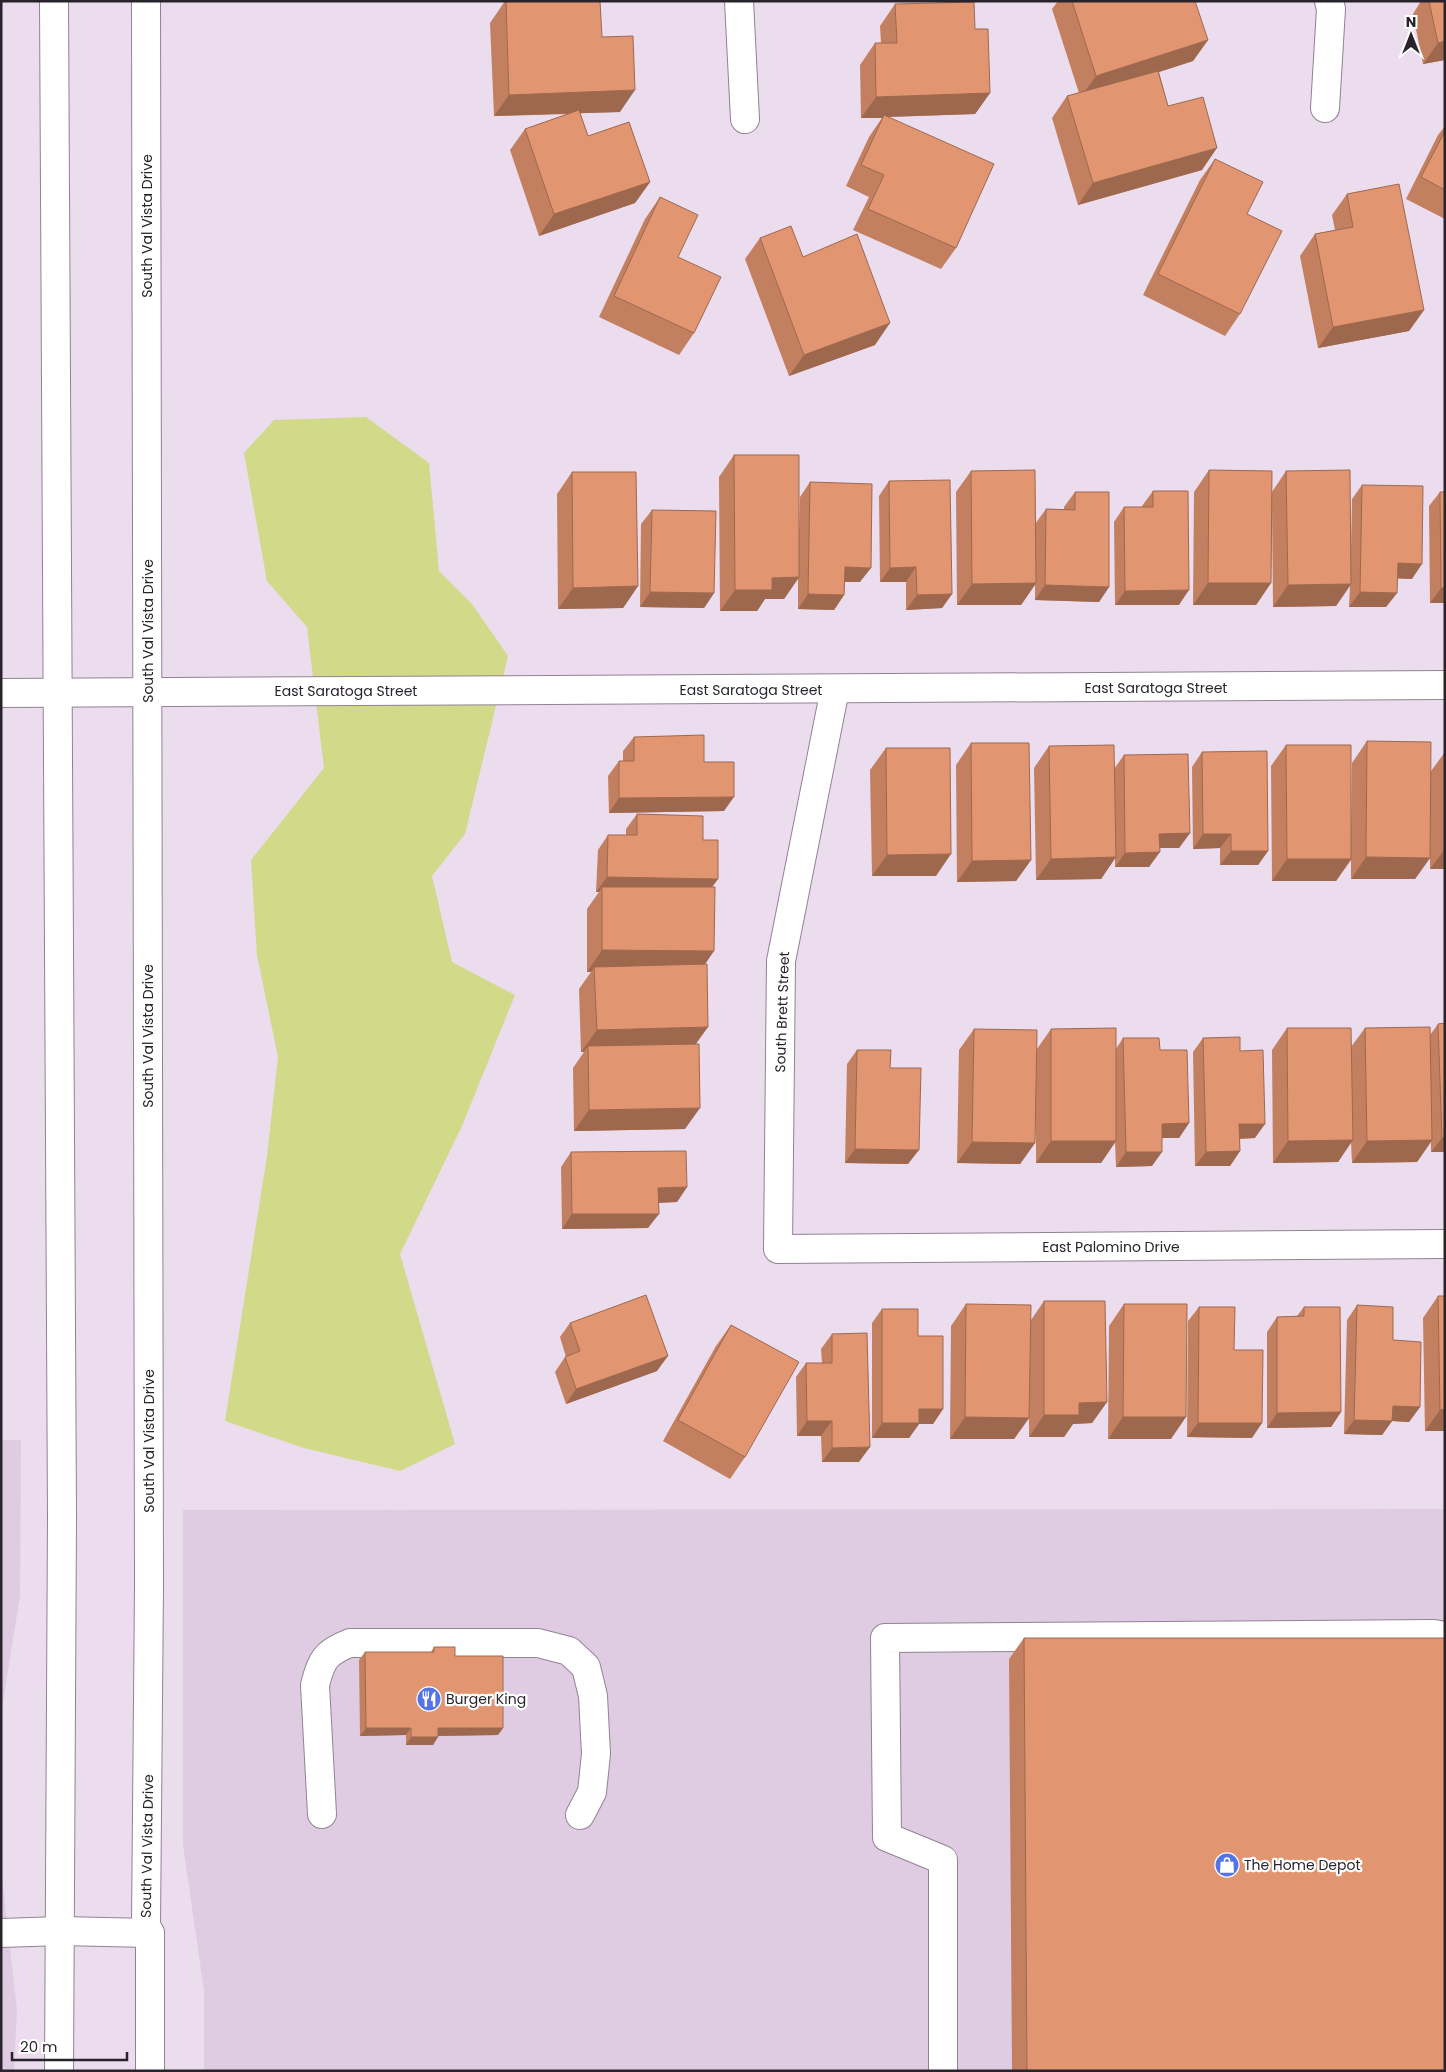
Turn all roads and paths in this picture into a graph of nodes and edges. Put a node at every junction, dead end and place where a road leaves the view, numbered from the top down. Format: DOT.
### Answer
graph roads {
  1 [pos="54,1"];
  2 [pos="146,1"];
  3 [pos="739,1"];
  4 [pos="1329,1"];
  5 [pos="1325,108"];
  6 [pos="745,119"];
  7 [pos="1445,686"];
  8 [pos="835,690"];
  9 [pos="148,691"];
  10 [pos="58,692"];
  11 [pos="1,693"];
  12 [pos="1445,1244"];
  13 [pos="778,1249"];
  14 [pos="1445,1636"];
  15 [pos="322,1814"];
  16 [pos="580,1815"];
  17 [pos="60,1931"];
  18 [pos="1,1933"];
  19 [pos="150,1934"];
  20 [pos="59,2071"];
  21 [pos="150,2071"];
  22 [pos="943,2071"];
  1 -- 10 [label="main road"];
  2 -- 9 [label="main road, South Val Vista Drive"];
  3 -- 6 [label="main road"];
  4 -- 5 [label="main road"];
  7 -- 8 [label="main road, East Saratoga Street"];
  8 -- 9 [label="main road, East Saratoga Street"];
  8 -- 13 [label="main road, South Brett Street"];
  9 -- 10 [label="main road, East Saratoga Street"];
  9 -- 19 [label="main road, South Val Vista Drive"];
  10 -- 11 [label="main road"];
  10 -- 17 [label="main road"];
  12 -- 13 [label="main road, East Palomino Drive"];
  14 -- 22 [label="main road"];
  15 -- 16 [label="main road"];
  17 -- 18 [label="main road"];
  17 -- 19 [label="main road"];
  17 -- 20 [label="main road"];
  19 -- 21 [label="main road, South Val Vista Drive"];
}
